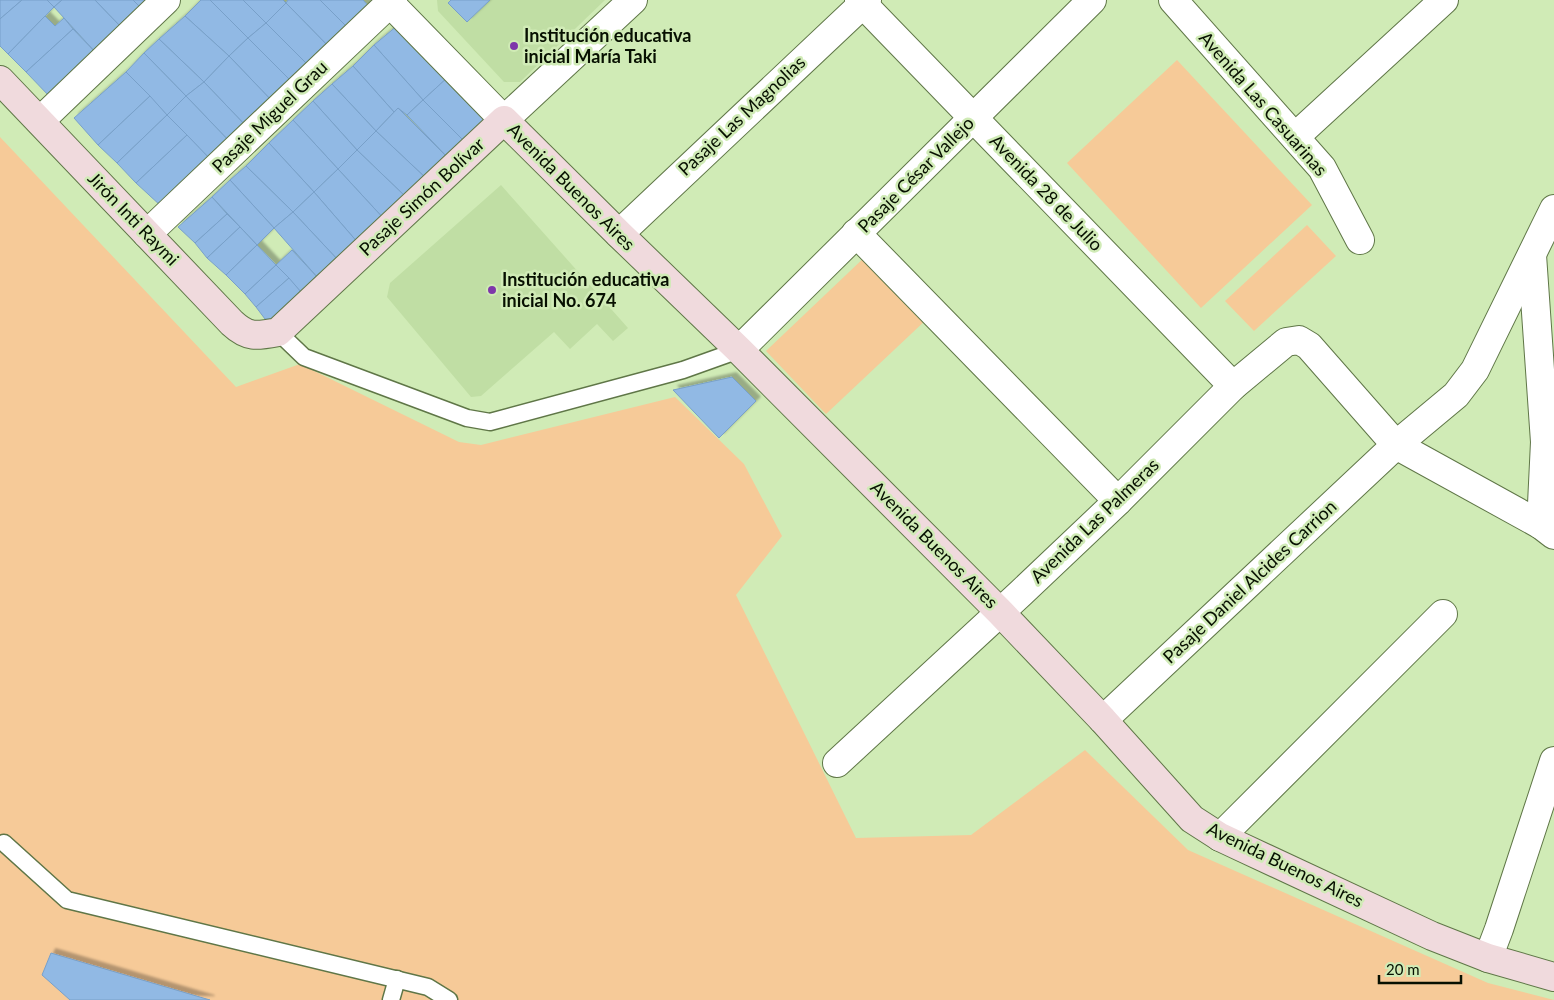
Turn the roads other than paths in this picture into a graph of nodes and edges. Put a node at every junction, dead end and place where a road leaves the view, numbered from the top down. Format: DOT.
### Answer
graph roads {
  1 [pos="166,0"];
  2 [pos="632,0"];
  3 [pos="1092,0"];
  4 [pos="1173,0"];
  5 [pos="1444,0"];
  6 [pos="390,1"];
  7 [pos="863,1"];
  8 [pos="0,80"];
  9 [pos="974,118"];
  10 [pos="504,120"];
  11 [pos="40,121"];
  12 [pos="1295,137"];
  13 [pos="1554,209"];
  14 [pos="148,234"];
  15 [pos="619,234"];
  16 [pos="856,234"];
  17 [pos="1360,240"];
  18 [pos="1532,254"];
  19 [pos="278,332"];
  20 [pos="739,350"];
  21 [pos="1234,386"];
  22 [pos="1396,445"];
  23 [pos="1118,501"];
  24 [pos="1547,530"];
  25 [pos="1000,612"];
  26 [pos="1443,614"];
  27 [pos="1103,720"];
  28 [pos="1554,761"];
  29 [pos="837,763"];
  30 [pos="1220,837"];
  31 [pos="4,843"];
  32 [pos="1488,958"];
  33 [pos="1554,977"];
  34 [pos="397,979"];
  35 [pos="391,1000"];
  36 [pos="449,1000"];
  1 -- 11 [label="street"];
  2 -- 10 [label="street, Pasaje Simón Bolívar"];
  3 -- 9 [label="street, Pasaje César Vallejo"];
  4 -- 12 [label="street, Avenida Las Casuarinas"];
  5 -- 12 [label="street"];
  6 -- 10 [label="street, Avenida Buenos Aires"];
  6 -- 14 [label="street, Pasaje Miguel Grau"];
  7 -- 9 [label="street, Avenida 28 de Julio"];
  7 -- 15 [label="street, Pasaje Las Magnolias"];
  8 -- 11 [label="street, Jirón Inti Raymi"];
  9 -- 16 [label="street, Pasaje César Vallejo"];
  9 -- 21 [label="street, Avenida 28 de Julio"];
  10 -- 15 [label="street, Avenida Buenos Aires"];
  10 -- 19 [label="street, Pasaje Simón Bolívar"];
  11 -- 14 [label="street, Jirón Inti Raymi"];
  12 -- 17 [label="street, Avenida Las Casuarinas"];
  13 -- 18 [label="street, Pasaje Daniel Alcides Carrion"];
  14 -- 19 [label="street, Jirón Inti Raymi"];
  15 -- 20 [label="street, Avenida Buenos Aires"];
  16 -- 20 [label="street, Pasaje César Vallejo"];
  16 -- 23 [label="street"];
  18 -- 22 [label="street, Pasaje Daniel Alcides Carrion"];
  18 -- 24 [label="street"];
  19 -- 20 [label="lane"];
  20 -- 25 [label="street, Avenida Buenos Aires"];
  21 -- 22 [label="street, Avenida Las Palmeras"];
  21 -- 23 [label="street, Avenida Las Palmeras"];
  22 -- 24 [label="street"];
  22 -- 27 [label="street, Pasaje Daniel Alcides Carrion"];
  23 -- 25 [label="street, Avenida Las Palmeras"];
  25 -- 27 [label="street, Avenida Buenos Aires"];
  25 -- 29 [label="street, Avenida Las Palmeras"];
  26 -- 30 [label="street"];
  27 -- 30 [label="street, Avenida Buenos Aires"];
  28 -- 32 [label="street"];
  30 -- 32 [label="street, Avenida Buenos Aires"];
  31 -- 34 [label="lane"];
  32 -- 33 [label="street, Avenida Buenos Aires"];
  34 -- 35 [label="lane"];
  34 -- 36 [label="lane"];
}
